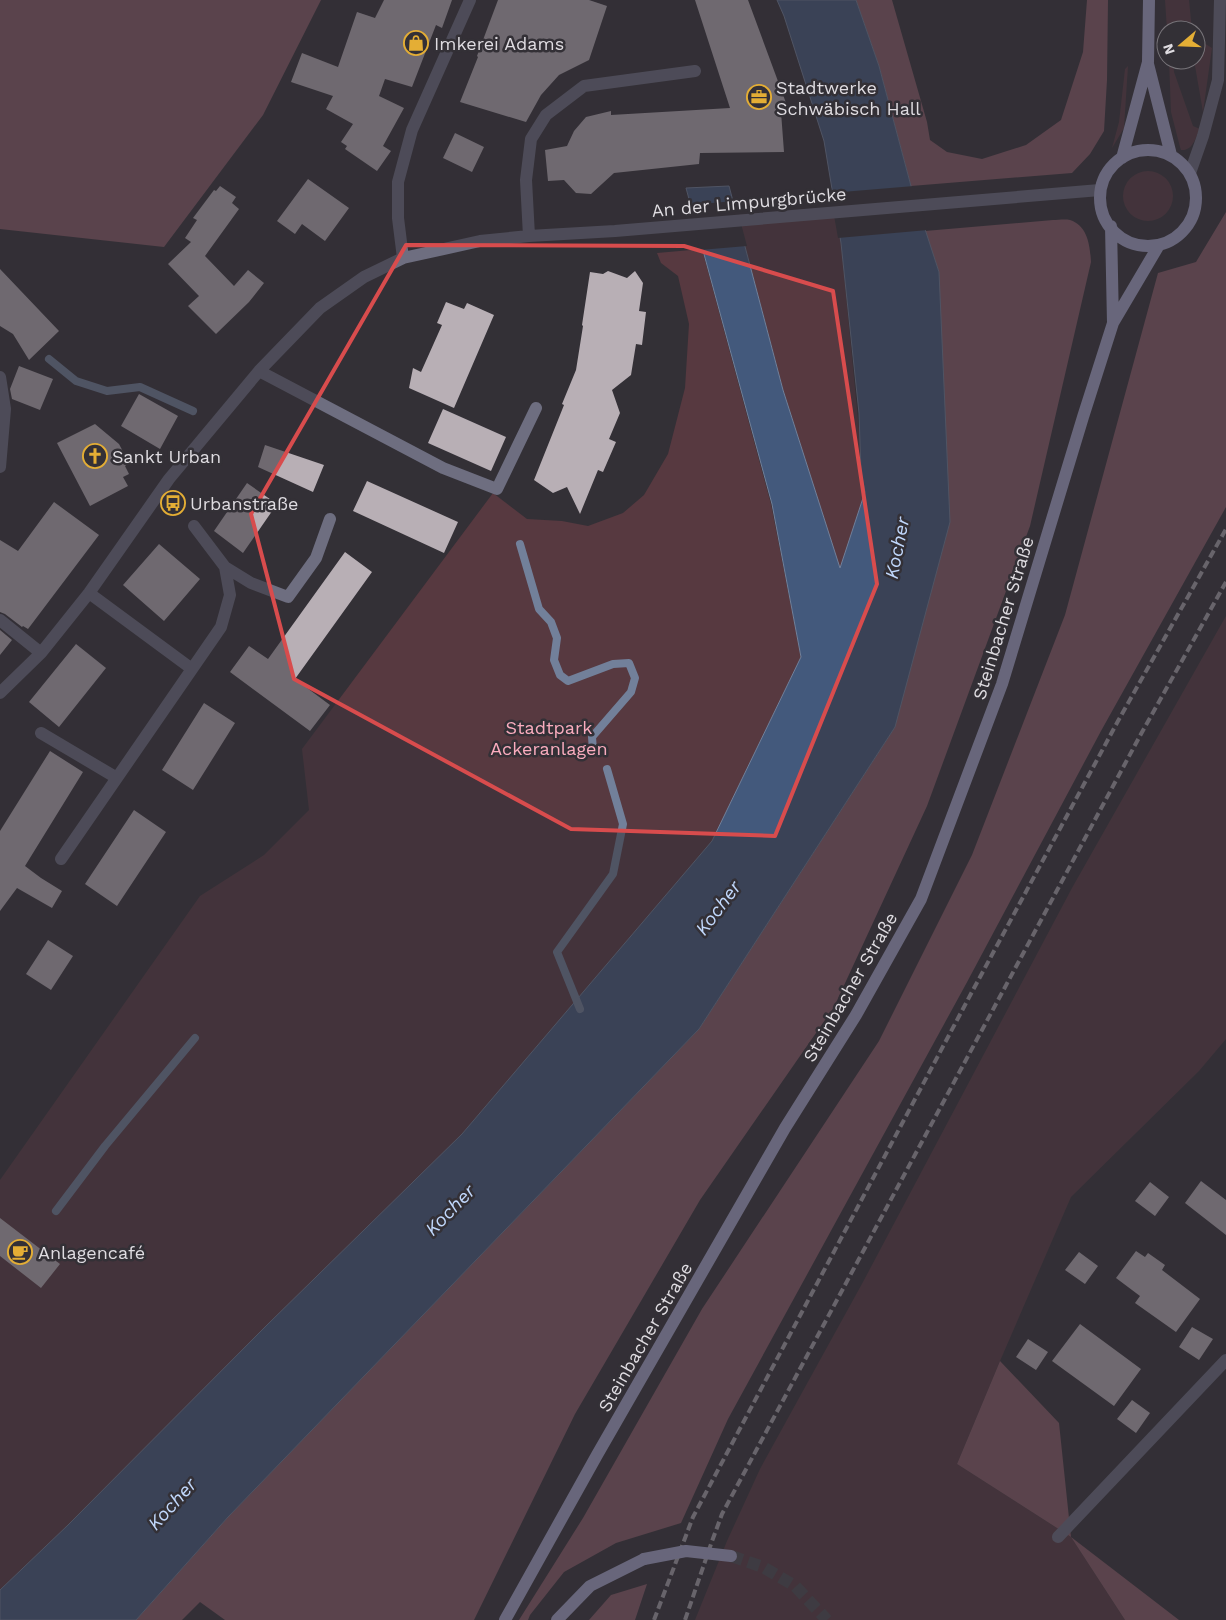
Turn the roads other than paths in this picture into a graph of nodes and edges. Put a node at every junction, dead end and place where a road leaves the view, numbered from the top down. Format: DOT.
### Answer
graph roads {
  1 [pos="470,0"];
  2 [pos="1149,0"];
  3 [pos="1220,0"];
  4 [pos="1148,62"];
  5 [pos="695,71"];
  6 [pos="1170,155"];
  7 [pos="1122,158"];
  8 [pos="1190,173"];
  9 [pos="1100,190"];
  10 [pos="1111,226"];
  11 [pos="529,236"];
  12 [pos="1159,245"];
  13 [pos="403,258"];
  14 [pos="1113,322"];
  15 [pos="259,371"];
  16 [pos="0,377"];
  17 [pos="536,408"];
  18 [pos="0,467"];
  19 [pos="330,519"];
  20 [pos="194,526"];
  21 [pos="225,567"];
  22 [pos="89,593"];
  23 [pos="0,620"];
  24 [pos="41,653"];
  25 [pos="192,669"];
  26 [pos="0,693"];
  27 [pos="41,733"];
  28 [pos="117,778"];
  29 [pos="60,859"];
  30 [pos="1226,1360"];
  31 [pos="1058,1537"];
  32 [pos="731,1556"];
  33 [pos="506,1620"];
  34 [pos="557,1620"];
  1 -- 13 [label="street"];
  2 -- 4 [label="main road"];
  3 -- 8 [label="street"];
  4 -- 6 [label="main road"];
  4 -- 7 [label="main road"];
  5 -- 11 [label="street"];
  6 -- 7 [label="main road"];
  6 -- 8 [label="main road"];
  7 -- 9 [label="main road"];
  8 -- 12 [label="main road"];
  9 -- 10 [label="main road"];
  9 -- 11 [label="street, An der Limpurgbrücke"];
  10 -- 12 [label="main road"];
  10 -- 14 [label="main road, Steinbacher Straße"];
  11 -- 13 [label="street, An der Limpurgbrücke"];
  12 -- 14 [label="main road, Steinbacher Straße"];
  13 -- 15 [label="street, An der Limpurgbrücke"];
  14 -- 33 [label="main road, Steinbacher Straße"];
  15 -- 17 [label="street"];
  15 -- 22 [label="street, An der Limpurgbrücke"];
  16 -- 18 [label="street"];
  19 -- 21 [label="street"];
  20 -- 21 [label="street"];
  21 -- 25 [label="street"];
  22 -- 24 [label="street, An der Limpurgbrücke"];
  22 -- 25 [label="street"];
  23 -- 24 [label="street"];
  24 -- 26 [label="street, An der Limpurgbrücke"];
  25 -- 28 [label="street"];
  27 -- 28 [label="street"];
  28 -- 29 [label="street"];
  30 -- 31 [label="street"];
  32 -- 34 [label="main road, bridge"];
}
